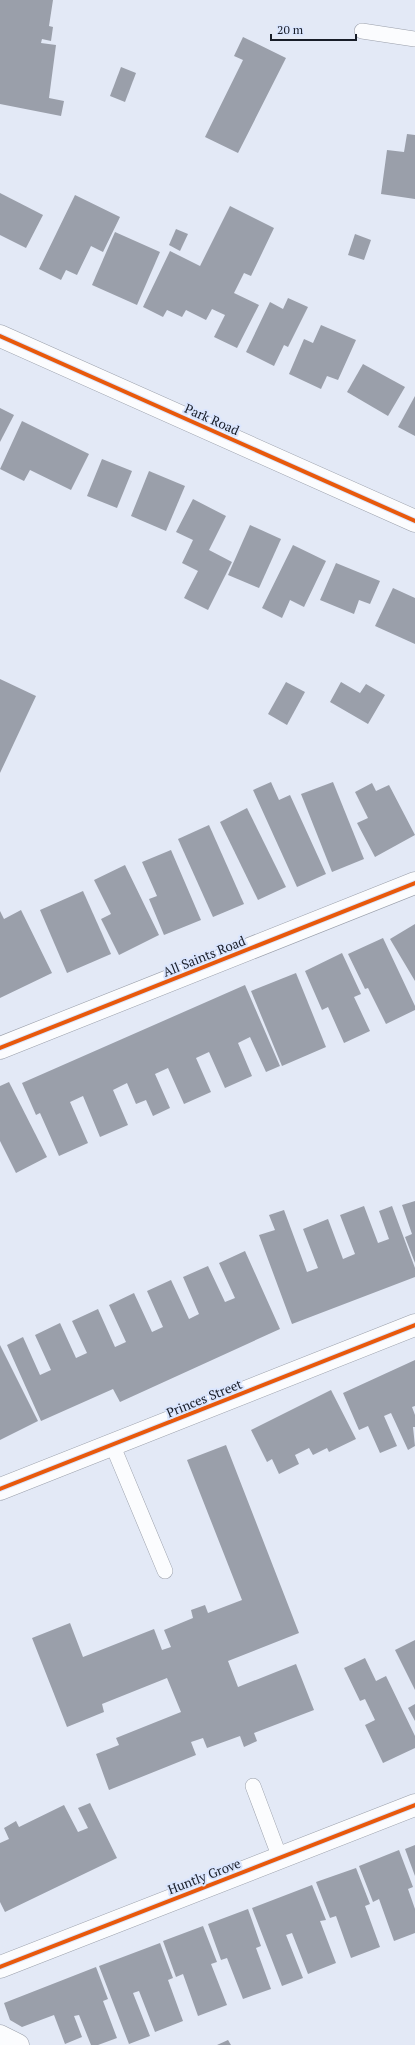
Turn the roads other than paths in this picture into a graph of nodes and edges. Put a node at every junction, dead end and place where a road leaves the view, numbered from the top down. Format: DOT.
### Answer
graph roads {
  1 [pos="362,31"];
  2 [pos="415,39"];
  3 [pos="0,336"];
  4 [pos="415,521"];
  5 [pos="415,883"];
  6 [pos="0,1048"];
  7 [pos="415,1325"];
  8 [pos="112,1444"];
  9 [pos="0,1489"];
  10 [pos="165,1571"];
  11 [pos="253,1786"];
  12 [pos="415,1805"];
  13 [pos="280,1858"];
  14 [pos="0,1967"];
  15 [pos="0,2036"];
  16 [pos="18,2045"];
  1 -- 2 [label="lane"];
  3 -- 4 [label="street, Park Road"];
  5 -- 6 [label="street, All Saints Road"];
  7 -- 8 [label="street, Princes Street"];
  8 -- 9 [label="street, Princes Street"];
  8 -- 10 [label="lane"];
  11 -- 13 [label="lane"];
  12 -- 13 [label="street, Huntly Grove"];
  13 -- 14 [label="street, Huntly Grove"];
  15 -- 16 [label="street"];
}
